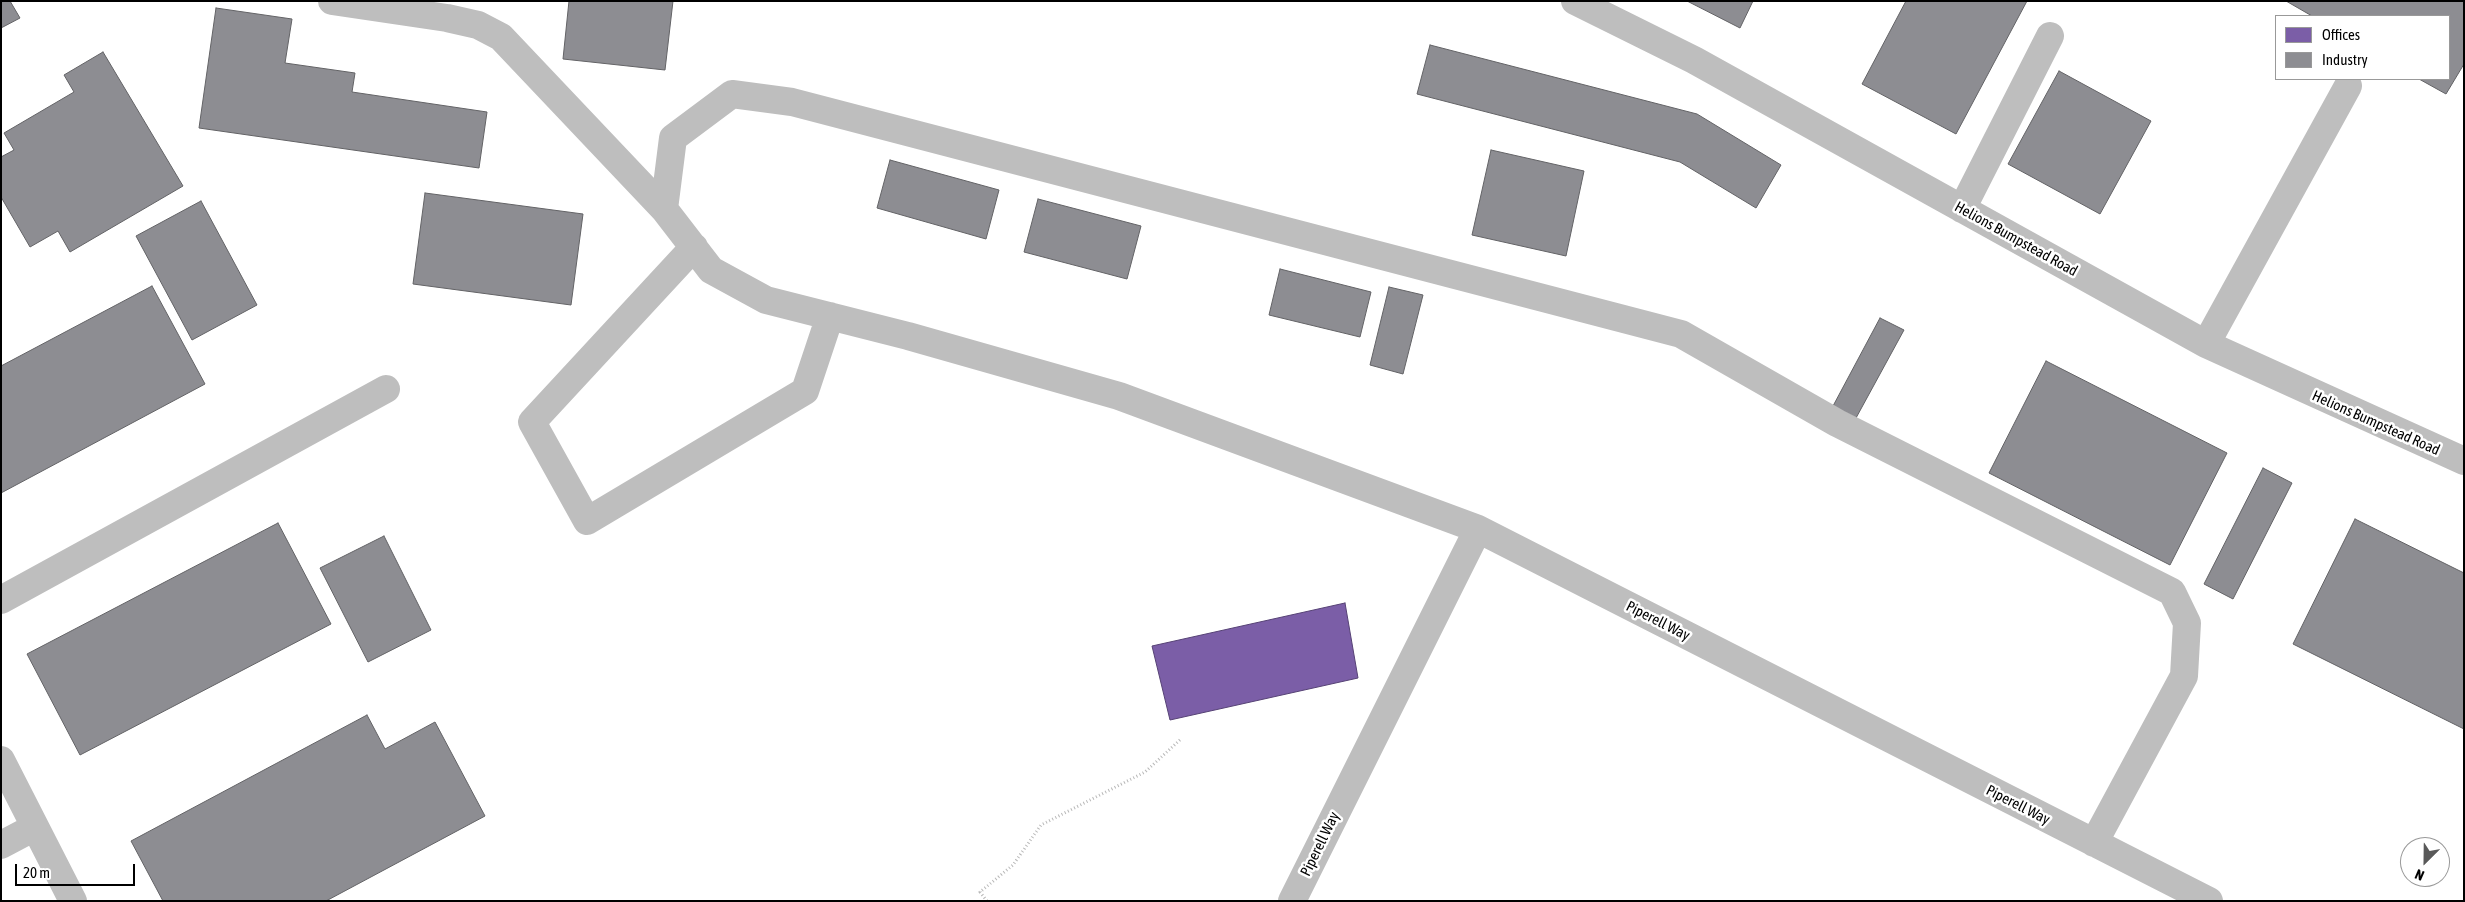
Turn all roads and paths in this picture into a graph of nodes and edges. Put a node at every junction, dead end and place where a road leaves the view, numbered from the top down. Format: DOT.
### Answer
graph roads {
  1 [pos="332,1"];
  2 [pos="1576,1"];
  3 [pos="2050,36"];
  4 [pos="2348,86"];
  5 [pos="664,209"];
  6 [pos="1962,209"];
  7 [pos="694,247"];
  8 [pos="830,316"];
  9 [pos="2206,344"];
  10 [pos="386,390"];
  11 [pos="2464,461"];
  12 [pos="1478,529"];
  13 [pos="1,600"];
  14 [pos="1181,739"];
  15 [pos="1,760"];
  16 [pos="36,827"];
  17 [pos="2094,843"];
  18 [pos="1,845"];
  19 [pos="73,901"];
  20 [pos="987,901"];
  21 [pos="1292,901"];
  22 [pos="2209,901"];
  1 -- 5 [label="street"];
  2 -- 6 [label="street, Helions Bumpstead Road"];
  3 -- 6 [label="street"];
  4 -- 9 [label="street"];
  5 -- 7 [label="street"];
  5 -- 17 [label="street"];
  6 -- 9 [label="street, Helions Bumpstead Road"];
  7 -- 8 [label="street"];
  7 -- 8 [label="street"];
  8 -- 12 [label="street"];
  9 -- 11 [label="street, Helions Bumpstead Road"];
  10 -- 13 [label="street"];
  12 -- 17 [label="street, Piperell Way"];
  12 -- 21 [label="street, Piperell Way"];
  14 -- 20 [label="path"];
  15 -- 16 [label="street"];
  16 -- 18 [label="street"];
  16 -- 19 [label="street"];
  17 -- 22 [label="street, Piperell Way"];
}
